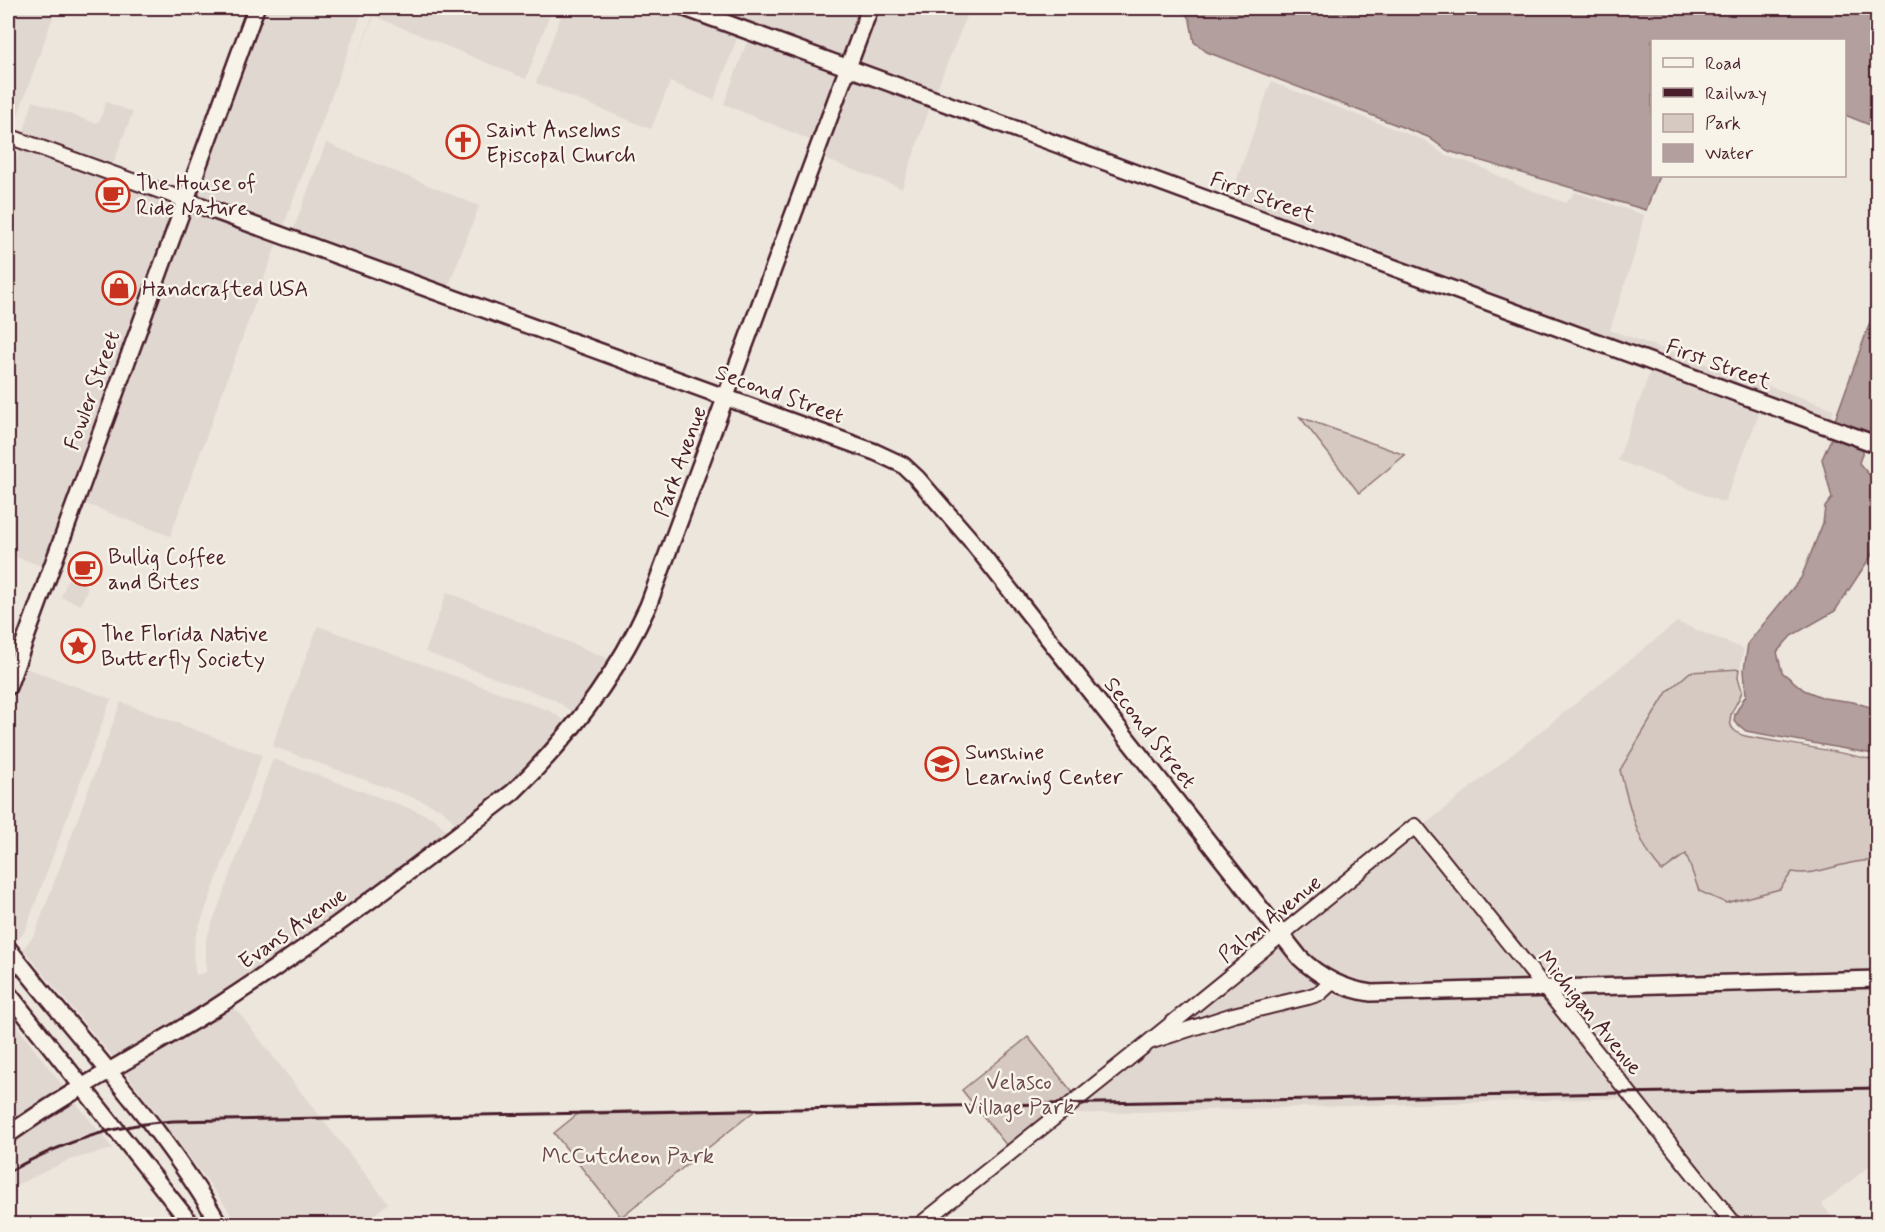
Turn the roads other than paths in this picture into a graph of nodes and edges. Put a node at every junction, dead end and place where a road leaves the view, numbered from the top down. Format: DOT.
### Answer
graph roads {
  1 [pos="256,8"];
  2 [pos="685,8"];
  3 [pos="870,8"];
  4 [pos="848,67"];
  5 [pos="8,136"];
  6 [pos="185,200"];
  7 [pos="726,396"];
  8 [pos="1876,444"];
  9 [pos="8,687"];
  10 [pos="578,723"];
  11 [pos="1415,826"];
  12 [pos="1280,934"];
  13 [pos="8,948"];
  14 [pos="1878,979"];
  15 [pos="1332,982"];
  16 [pos="1546,990"];
  17 [pos="8,993"];
  18 [pos="1149,1042"];
  19 [pos="109,1071"];
  20 [pos="83,1087"];
  21 [pos="8,1135"];
  22 [pos="192,1224"];
  23 [pos="219,1224"];
  24 [pos="921,1224"];
  25 [pos="1734,1224"];
  1 -- 6 [label="main road, Fowler Street"];
  2 -- 4 [label="main road, First Street"];
  3 -- 4 [label="main road, Park Avenue"];
  4 -- 7 [label="main road, Park Avenue"];
  4 -- 8 [label="main road, First Street"];
  5 -- 6 [label="street, Second Street"];
  6 -- 7 [label="main road, Second Street"];
  6 -- 9 [label="main road, Fowler Street"];
  7 -- 10 [label="main road, Park Avenue"];
  7 -- 12 [label="main road, Second Street"];
  10 -- 19 [label="main road, Evans Avenue"];
  11 -- 12 [label="street, Palm Avenue"];
  11 -- 16 [label="street, Michigan Avenue"];
  12 -- 15 [label="main road, Second Street"];
  12 -- 18 [label="street, Palm Avenue"];
  13 -- 19 [label="main road"];
  14 -- 16 [label="main road, Second Street"];
  15 -- 16 [label="main road, Second Street"];
  15 -- 18 [label="street"];
  16 -- 25 [label="street, Michigan Avenue"];
  17 -- 20 [label="main road"];
  18 -- 24 [label="street, Palm Avenue"];
  19 -- 20 [label="main road, Evans Avenue"];
  19 -- 23 [label="main road"];
  20 -- 21 [label="main road, Evans Avenue"];
  20 -- 22 [label="main road"];
}
